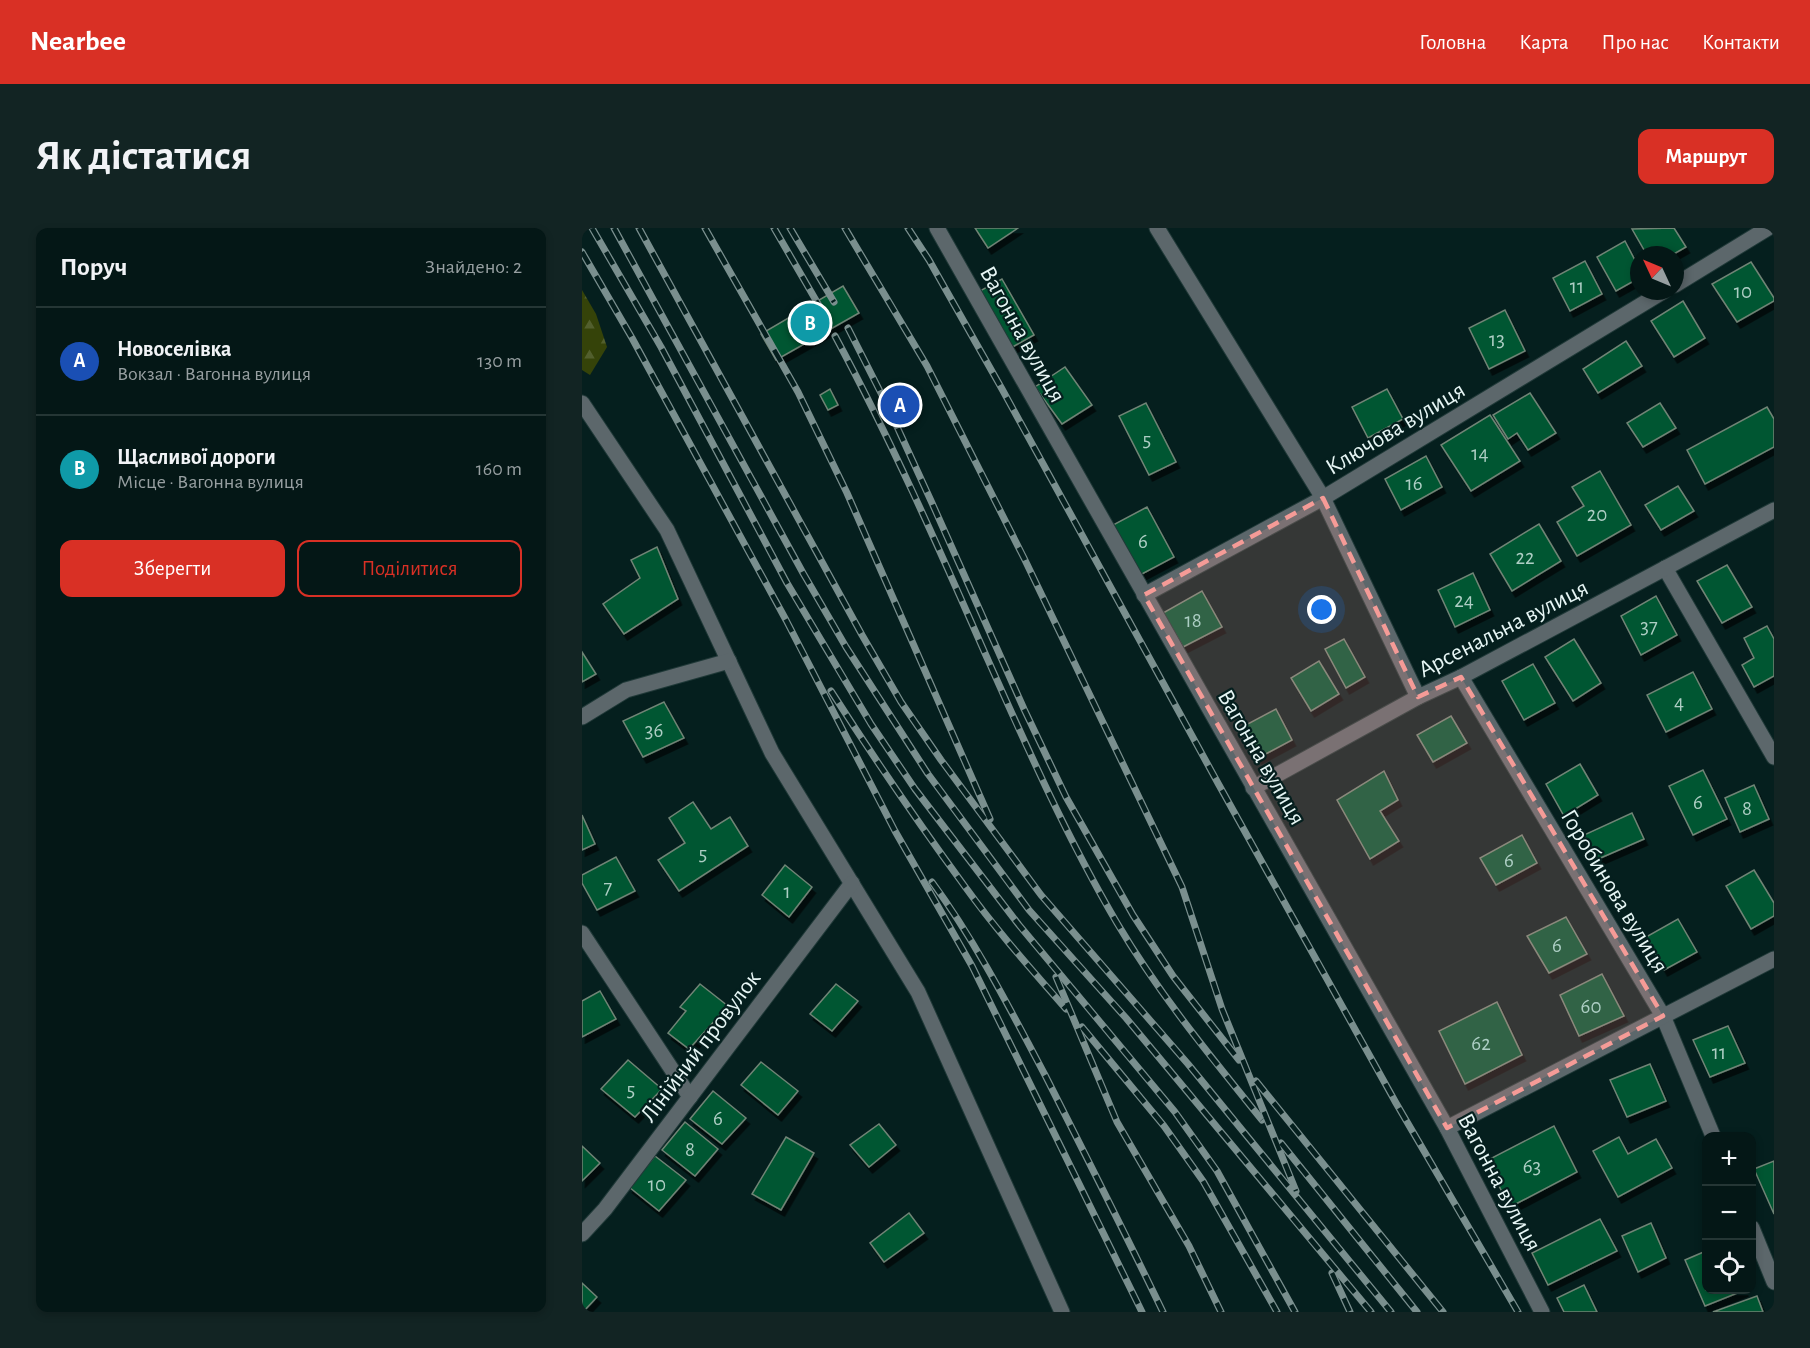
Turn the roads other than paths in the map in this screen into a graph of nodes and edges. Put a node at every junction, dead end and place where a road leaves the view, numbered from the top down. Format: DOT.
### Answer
graph roads {
  1 [pos="937,228"];
  2 [pos="1157,228"];
  3 [pos="1768,228"];
  4 [pos="1684,279"];
  5 [pos="1649,300"];
  6 [pos="582,403"];
  7 [pos="1323,498"];
  8 [pos="1774,510"];
  9 [pos="1665,568"];
  10 [pos="1144,595"];
  11 [pos="729,661"];
  12 [pos="1461,676"];
  13 [pos="1418,697"];
  14 [pos="582,717"];
  15 [pos="1774,757"];
  16 [pos="1253,788"];
  17 [pos="852,883"];
  18 [pos="582,933"];
  19 [pos="1774,959"];
  20 [pos="1663,1016"];
  21 [pos="690,1097"];
  22 [pos="1447,1128"];
  23 [pos="1711,1132"];
  24 [pos="582,1234"];
  25 [pos="1756,1238"];
  26 [pos="1774,1282"];
  27 [pos="1062,1312"];
  28 [pos="1542,1312"];
  1 -- 10 [label="street, Вагонна вулиця"];
  2 -- 7 [label="street"];
  3 -- 4 [label="street"];
  5 -- 7 [label="street, Ключова вулиця"];
  6 -- 11 [label="street"];
  7 -- 10 [label="street, Ключова вулиця"];
  7 -- 13 [label="street"];
  8 -- 9 [label="street, Арсенальна вулиця"];
  9 -- 12 [label="street, Арсенальна вулиця"];
  9 -- 15 [label="street"];
  10 -- 16 [label="street, Вагонна вулиця"];
  11 -- 14 [label="street"];
  11 -- 17 [label="street"];
  12 -- 13 [label="street, Арсенальна вулиця"];
  12 -- 20 [label="street, Горобинова вулиця"];
  13 -- 16 [label="street, Арсенальна вулиця"];
  16 -- 22 [label="street, Вагонна вулиця"];
  17 -- 21 [label="street, Лінійний провулок"];
  17 -- 27 [label="street"];
  18 -- 21 [label="street"];
  19 -- 20 [label="street"];
  20 -- 22 [label="street"];
  20 -- 23 [label="street, Горобинова вулиця"];
  21 -- 24 [label="street, Лінійний провулок"];
  22 -- 28 [label="street, Вагонна вулиця"];
  25 -- 26 [label="street"];
}
